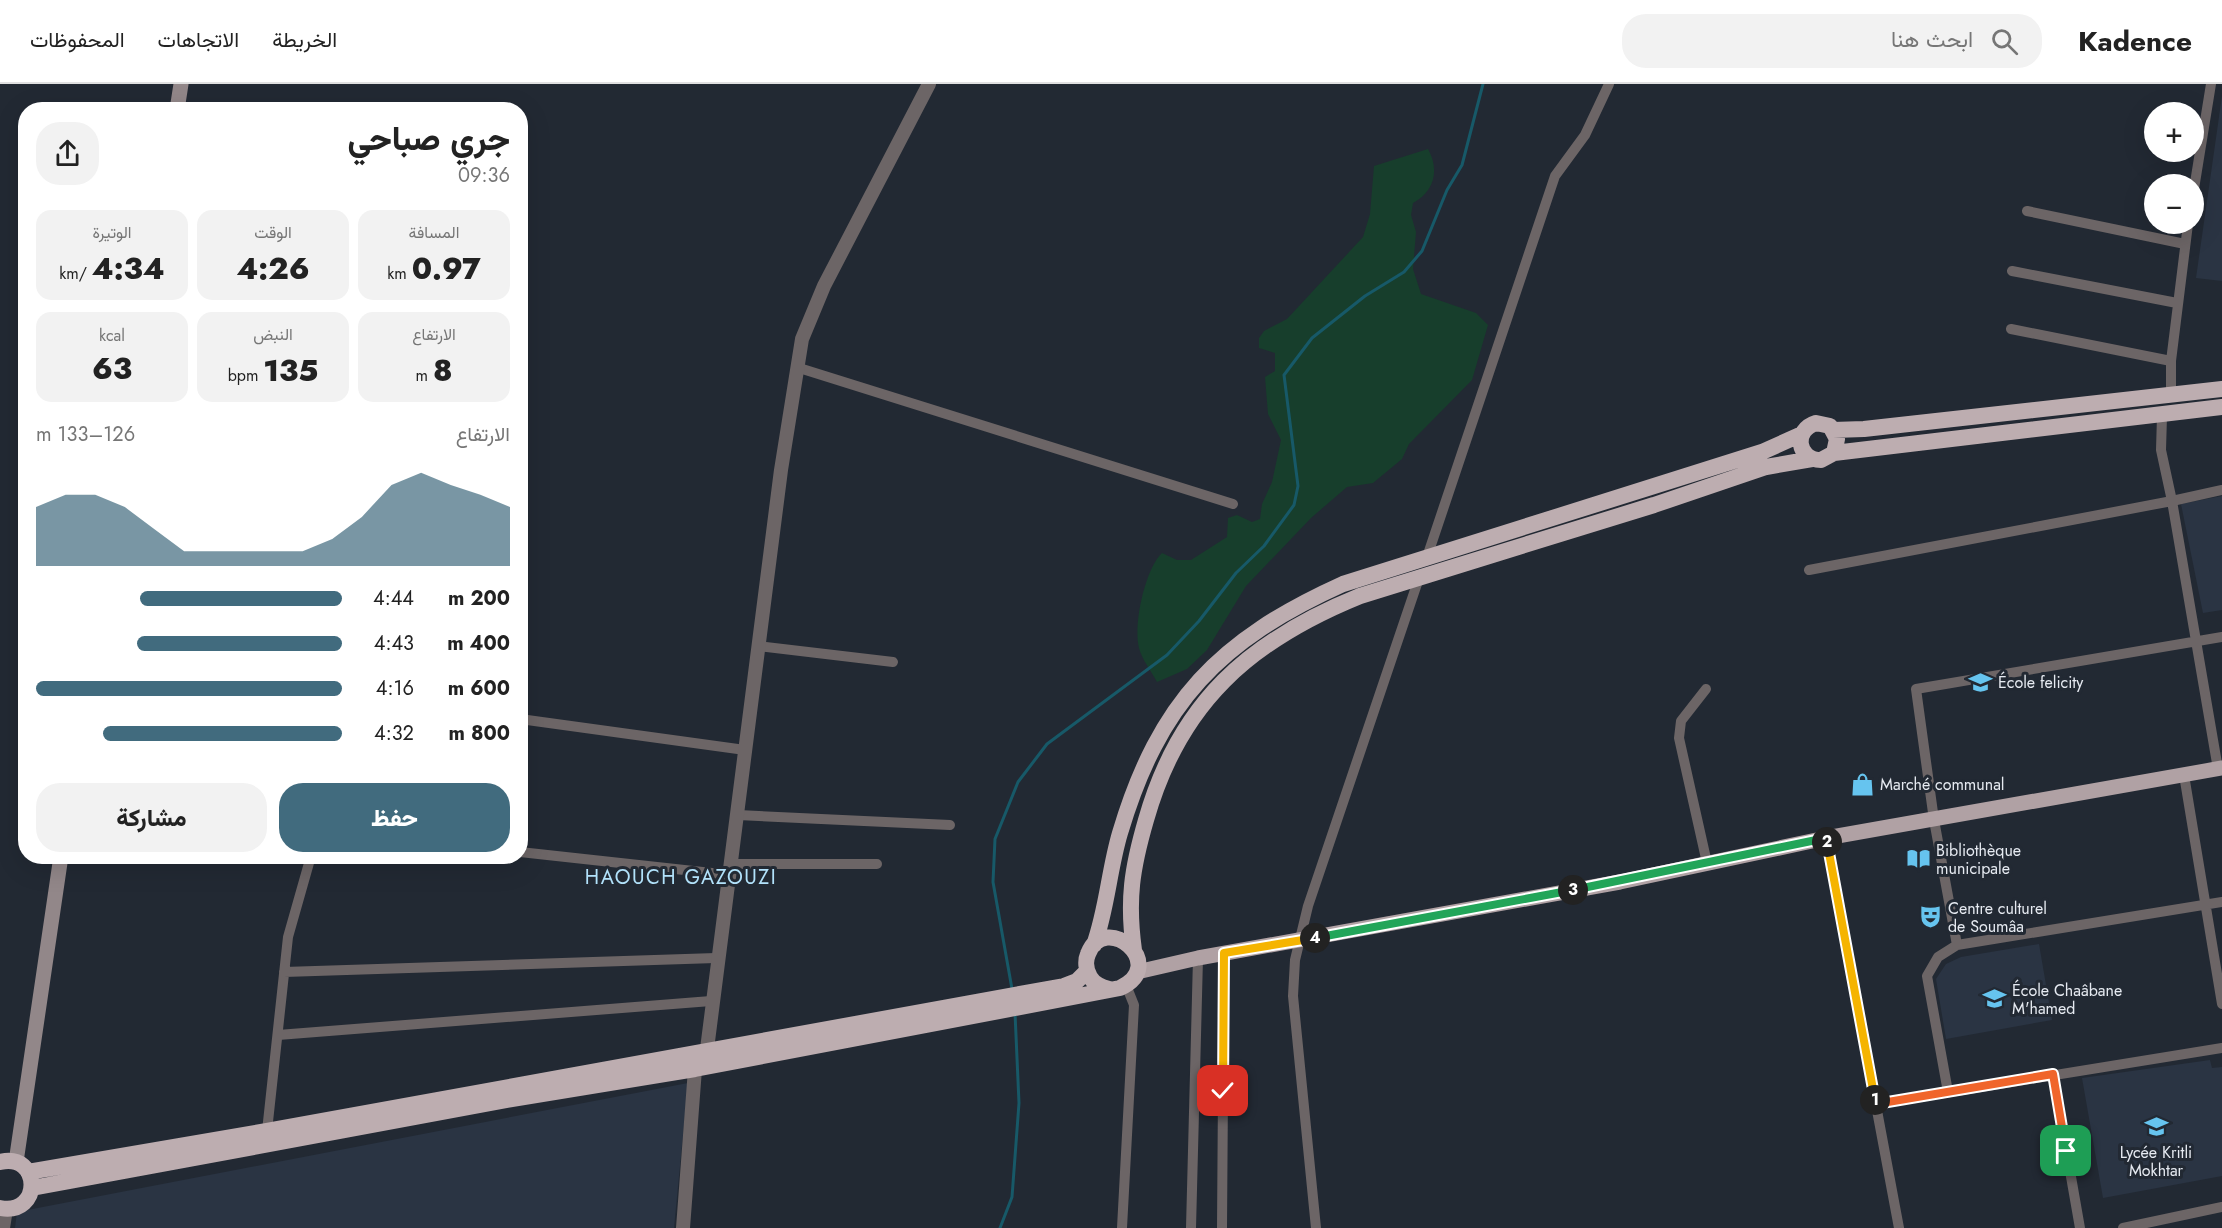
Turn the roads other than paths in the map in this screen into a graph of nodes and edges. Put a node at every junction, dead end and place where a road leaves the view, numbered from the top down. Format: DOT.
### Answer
graph roads {
  1 [pos="181,84"];
  2 [pos="929,84"];
  3 [pos="1609,84"];
  4 [pos="2211,84"];
  5 [pos="178,102"];
  6 [pos="2196,174"];
  7 [pos="2027,211"];
  8 [pos="2186,234"];
  9 [pos="2185,244"];
  10 [pos="2012,271"];
  11 [pos="2177,303"];
  12 [pos="2011,329"];
  13 [pos="2171,361"];
  14 [pos="796,367"];
  15 [pos="2222,389"];
  16 [pos="2171,396"];
  17 [pos="2222,407"];
  18 [pos="2162,416"];
  19 [pos="1833,430"];
  20 [pos="1802,434"];
  21 [pos="1834,453"];
  22 [pos="1812,459"];
  23 [pos="2222,490"];
  24 [pos="2172,501"];
  25 [pos="1233,504"];
  26 [pos="1427,557"];
  27 [pos="1809,570"];
  28 [pos="1419,578"];
  29 [pos="2222,637"];
  30 [pos="2198,642"];
  31 [pos="758,646"];
  32 [pos="893,662"];
  33 [pos="1706,689"];
  34 [pos="528,720"];
  35 [pos="745,750"];
  36 [pos="2220,768"];
  37 [pos="2184,775"];
  38 [pos="738,815"];
  39 [pos="1934,820"];
  40 [pos="950,825"];
  41 [pos="1826,838"];
  42 [pos="528,853"];
  43 [pos="1707,862"];
  44 [pos="60,864"];
  45 [pos="309,864"];
  46 [pos="877,864"];
  47 [pos="731,870"];
  48 [pos="2222,902"];
  49 [pos="2206,905"];
  50 [pos="1298,941"];
  51 [pos="1094,945"];
  52 [pos="1957,945"];
  53 [pos="1134,950"];
  54 [pos="1224,953"];
  55 [pos="716,958"];
  56 [pos="1198,958"];
  57 [pos="1088,971"];
  58 [pos="284,972"];
  59 [pos="1137,972"];
  60 [pos="1117,987"];
  61 [pos="1025,999"];
  62 [pos="711,1001"];
  63 [pos="998,1004"];
  64 [pos="2222,1004"];
  65 [pos="278,1035"];
  66 [pos="2222,1048"];
  67 [pos="706,1049"];
  68 [pos="695,1069"];
  69 [pos="2053,1074"];
  70 [pos="1948,1092"];
  71 [pos="1876,1104"];
  72 [pos="267,1131"];
  73 [pos="19,1171"];
  74 [pos="2222,1207"];
  75 [pos="3,1208"];
  76 [pos="3,1228"];
  77 [pos="683,1228"];
  78 [pos="1122,1228"];
  79 [pos="1191,1228"];
  80 [pos="1222,1228"];
  81 [pos="1316,1228"];
  82 [pos="1899,1228"];
  83 [pos="2080,1228"];
  84 [pos="2123,1228"];
  1 -- 5 [label="main road"];
  2 -- 14 [label="street"];
  3 -- 26 [label="street"];
  4 -- 6 [label="street"];
  7 -- 9 [label="street"];
  8 -- 9 [label="street"];
  9 -- 11 [label="street"];
  10 -- 11 [label="street"];
  11 -- 13 [label="street"];
  12 -- 13 [label="street"];
  13 -- 16 [label="street"];
  14 -- 25 [label="street"];
  14 -- 31 [label="street"];
  15 -- 16 [label="highway"];
  16 -- 19 [label="highway"];
  17 -- 18 [label="highway"];
  18 -- 21 [label="highway"];
  18 -- 24 [label="street"];
  19 -- 20 [label="highway"];
  19 -- 21 [label="highway"];
  20 -- 22 [label="highway"];
  20 -- 26 [label="highway"];
  21 -- 22 [label="highway"];
  22 -- 28 [label="highway"];
  23 -- 24 [label="street"];
  24 -- 27 [label="street"];
  24 -- 30 [label="street"];
  26 -- 51 [label="highway"];
  28 -- 50 [label="street"];
  28 -- 53 [label="highway"];
  29 -- 30 [label="street"];
  30 -- 36 [label="street"];
  30 -- 39 [label="street"];
  31 -- 32 [label="street"];
  31 -- 35 [label="street"];
  33 -- 43 [label="street"];
  34 -- 35 [label="street"];
  35 -- 38 [label="street"];
  36 -- 37 [label="main road"];
  37 -- 39 [label="main road"];
  37 -- 49 [label="street"];
  38 -- 40 [label="street"];
  38 -- 47 [label="street"];
  39 -- 41 [label="main road"];
  39 -- 52 [label="street"];
  41 -- 43 [label="main road"];
  41 -- 71 [label="street"];
  42 -- 47 [label="street"];
  43 -- 50 [label="main road"];
  44 -- 73 [label="main road"];
  45 -- 58 [label="street"];
  46 -- 47 [label="street"];
  47 -- 55 [label="street"];
  48 -- 49 [label="street"];
  49 -- 52 [label="street"];
  49 -- 64 [label="street"];
  50 -- 54 [label="main road"];
  50 -- 81 [label="street"];
  51 -- 53 [label="highway"];
  51 -- 57 [label="highway"];
  52 -- 70 [label="street"];
  53 -- 59 [label="highway"];
  54 -- 56 [label="main road"];
  54 -- 80 [label="street"];
  55 -- 58 [label="street"];
  55 -- 62 [label="street"];
  56 -- 59 [label="main road"];
  56 -- 79 [label="street"];
  57 -- 60 [label="highway"];
  57 -- 61 [label="highway"];
  58 -- 65 [label="street"];
  59 -- 60 [label="highway"];
  60 -- 61 [label="highway"];
  60 -- 78 [label="street"];
  61 -- 63 [label="highway"];
  62 -- 65 [label="street"];
  62 -- 67 [label="street"];
  63 -- 67 [label="highway"];
  63 -- 68 [label="highway"];
  65 -- 72 [label="street"];
  66 -- 69 [label="street"];
  67 -- 72 [label="highway"];
  68 -- 73 [label="highway"];
  68 -- 77 [label="street"];
  69 -- 70 [label="street"];
  69 -- 83 [label="street"];
  70 -- 71 [label="street"];
  71 -- 82 [label="street"];
  72 -- 73 [label="highway"];
  73 -- 75 [label="highway"];
  74 -- 84 [label="street"];
  75 -- 76 [label="street"];
}
